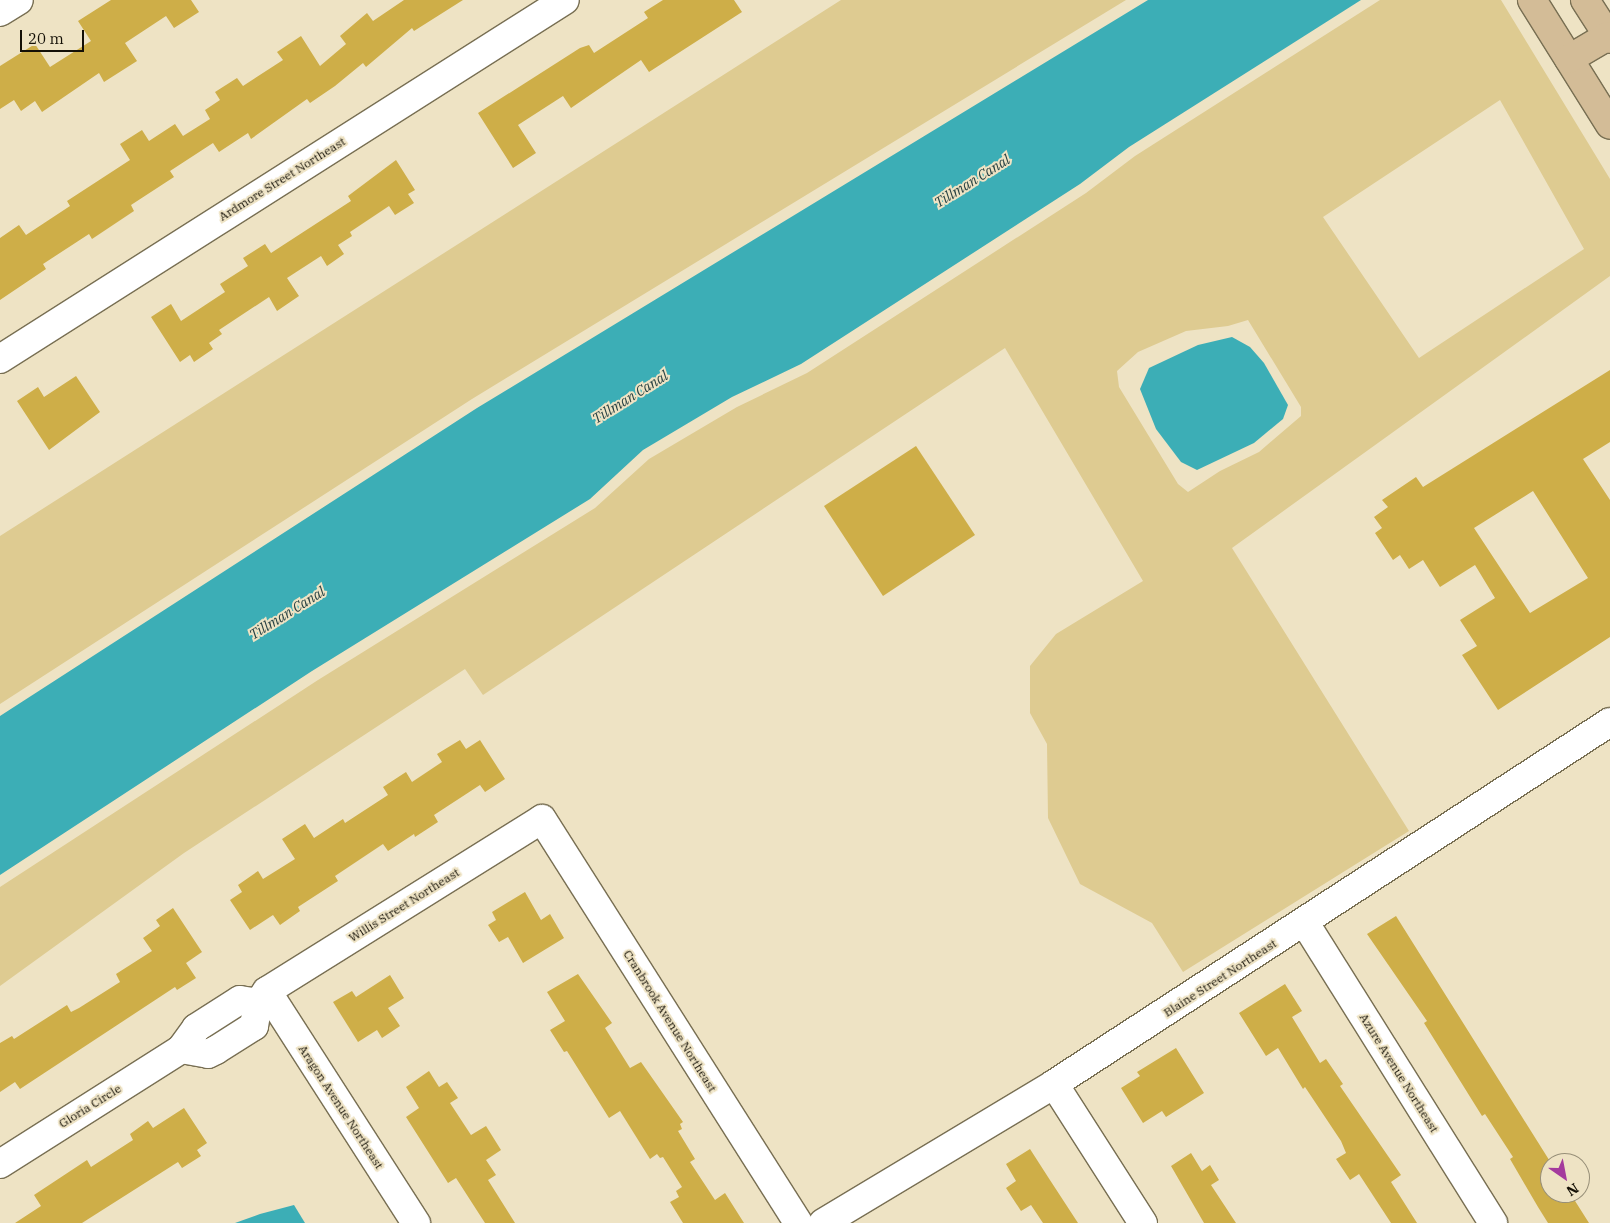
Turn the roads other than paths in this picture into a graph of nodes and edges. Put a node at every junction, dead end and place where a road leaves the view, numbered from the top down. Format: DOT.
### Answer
graph roads {
  1 [pos="19,0"];
  2 [pos="565,0"];
  3 [pos="1532,0"];
  4 [pos="1585,0"];
  5 [pos="0,12"];
  6 [pos="1609,38"];
  7 [pos="1569,60"];
  8 [pos="1610,125"];
  9 [pos="0,359"];
  10 [pos="1610,722"];
  11 [pos="542,819"];
  12 [pos="1305,923"];
  13 [pos="262,997"];
  14 [pos="1054,1084"];
  15 [pos="0,1164"];
  16 [pos="416,1223"];
  17 [pos="798,1223"];
  18 [pos="823,1223"];
  19 [pos="1143,1223"];
  20 [pos="1493,1223"];
  1 -- 5 [label="street"];
  2 -- 9 [label="street, Ardmore Street Northeast"];
  3 -- 7 [label="main road"];
  4 -- 6 [label="main road"];
  6 -- 7 [label="main road"];
  7 -- 8 [label="main road"];
  10 -- 12 [label="street, Blaine Street Northeast"];
  11 -- 13 [label="street, Willis Street Northeast"];
  11 -- 17 [label="street, Cranbrook Avenue Northeast"];
  12 -- 14 [label="street, Blaine Street Northeast"];
  12 -- 20 [label="street, Azure Avenue Northeast"];
  13 -- 15 [label="street, Gloria Circle"];
  13 -- 16 [label="street, Aragon Avenue Northeast"];
  14 -- 18 [label="street, Blaine Street Northeast"];
  14 -- 19 [label="street"];
}
